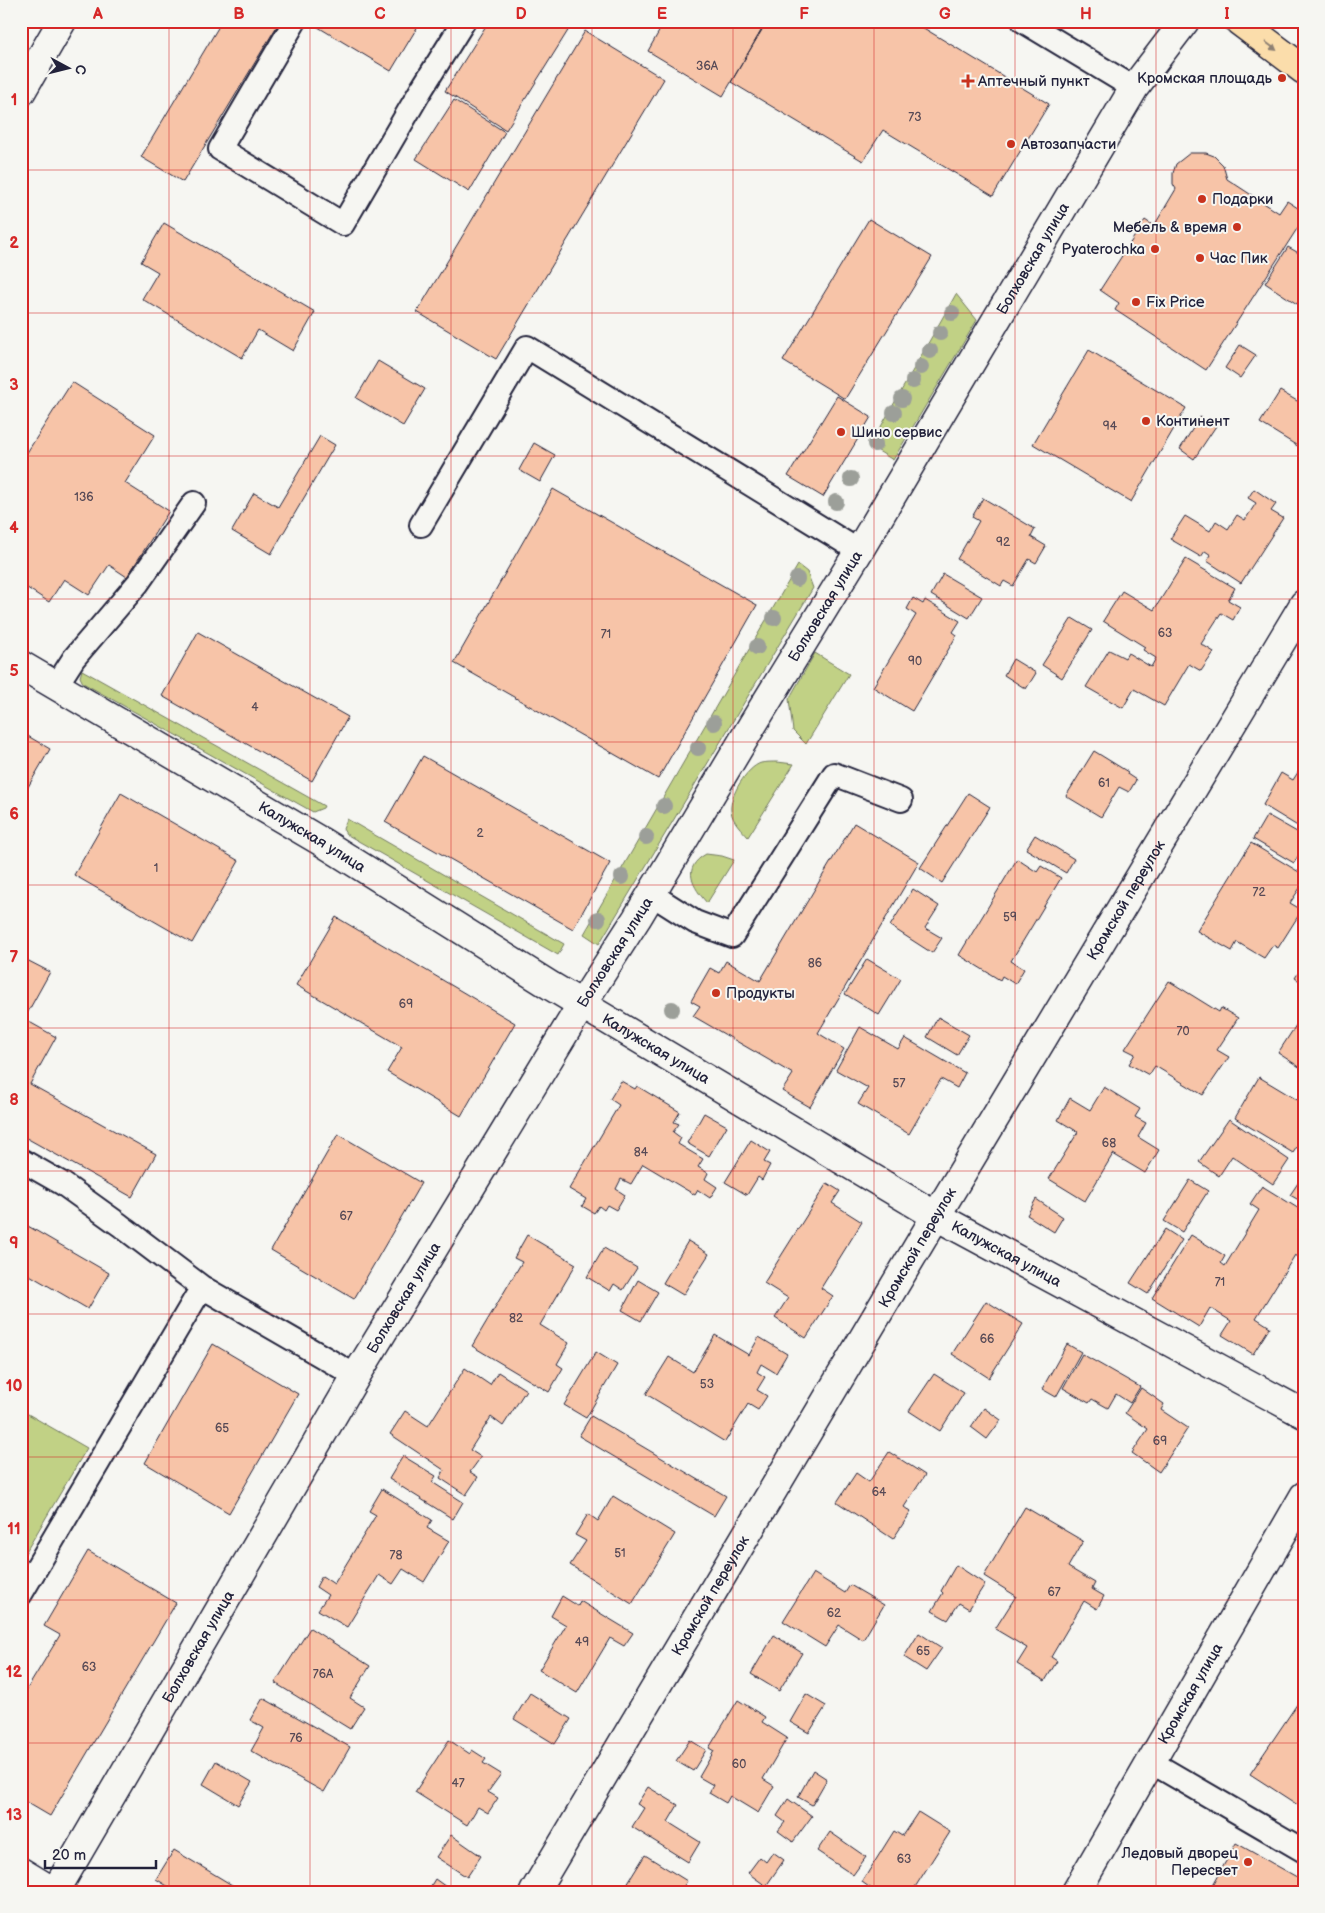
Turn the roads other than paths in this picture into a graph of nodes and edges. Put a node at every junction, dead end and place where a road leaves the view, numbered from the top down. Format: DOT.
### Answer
graph roads {
  1 [pos="62,21"];
  2 [pos="295,21"];
  3 [pos="464,21"];
  4 [pos="1023,21"];
  5 [pos="1185,21"];
  6 [pos="1239,21"];
  7 [pos="1304,70"];
  8 [pos="1134,88"];
  9 [pos="21,92"];
  10 [pos="194,503"];
  11 [pos="421,524"];
  12 [pos="859,551"];
  13 [pos="1304,604"];
  14 [pos="21,665"];
  15 [pos="56,686"];
  16 [pos="901,800"];
  17 [pos="651,894"];
  18 [pos="582,1004"];
  19 [pos="21,1160"];
  20 [pos="936,1216"];
  21 [pos="202,1287"];
  22 [pos="356,1376"];
  23 [pos="1304,1414"];
  24 [pos="1304,1496"];
  25 [pos="21,1594"];
  26 [pos="1151,1762"];
  27 [pos="1304,1851"];
  28 [pos="21,1872"];
  29 [pos="55,1892"];
  30 [pos="534,1892"];
  31 [pos="1076,1892"];
  1 -- 9 [label="street"];
  2 -- 3 [label="lane"];
  4 -- 8 [label="lane"];
  5 -- 8 [label="street, Болховская улица"];
  6 -- 7 [label="main road, one-way"];
  8 -- 12 [label="street, Болховская улица"];
  10 -- 15 [label="lane"];
  11 -- 12 [label="lane"];
  12 -- 17 [label="street, Болховская улица"];
  13 -- 20 [label="street, Кромской переулок"];
  14 -- 15 [label="street, Калужская улица"];
  15 -- 18 [label="street, Калужская улица"];
  16 -- 17 [label="lane"];
  17 -- 18 [label="street, Болховская улица"];
  18 -- 20 [label="street, Калужская улица"];
  18 -- 22 [label="street, Болховская улица"];
  19 -- 21 [label="lane"];
  20 -- 23 [label="street, Калужская улица"];
  20 -- 30 [label="street, Кромской переулок"];
  21 -- 22 [label="lane"];
  21 -- 25 [label="lane"];
  22 -- 29 [label="street, Болховская улица"];
  24 -- 26 [label="street, Кромская улица"];
  26 -- 27 [label="lane"];
  26 -- 31 [label="street, Кромская улица"];
  28 -- 29 [label="street"];
}
